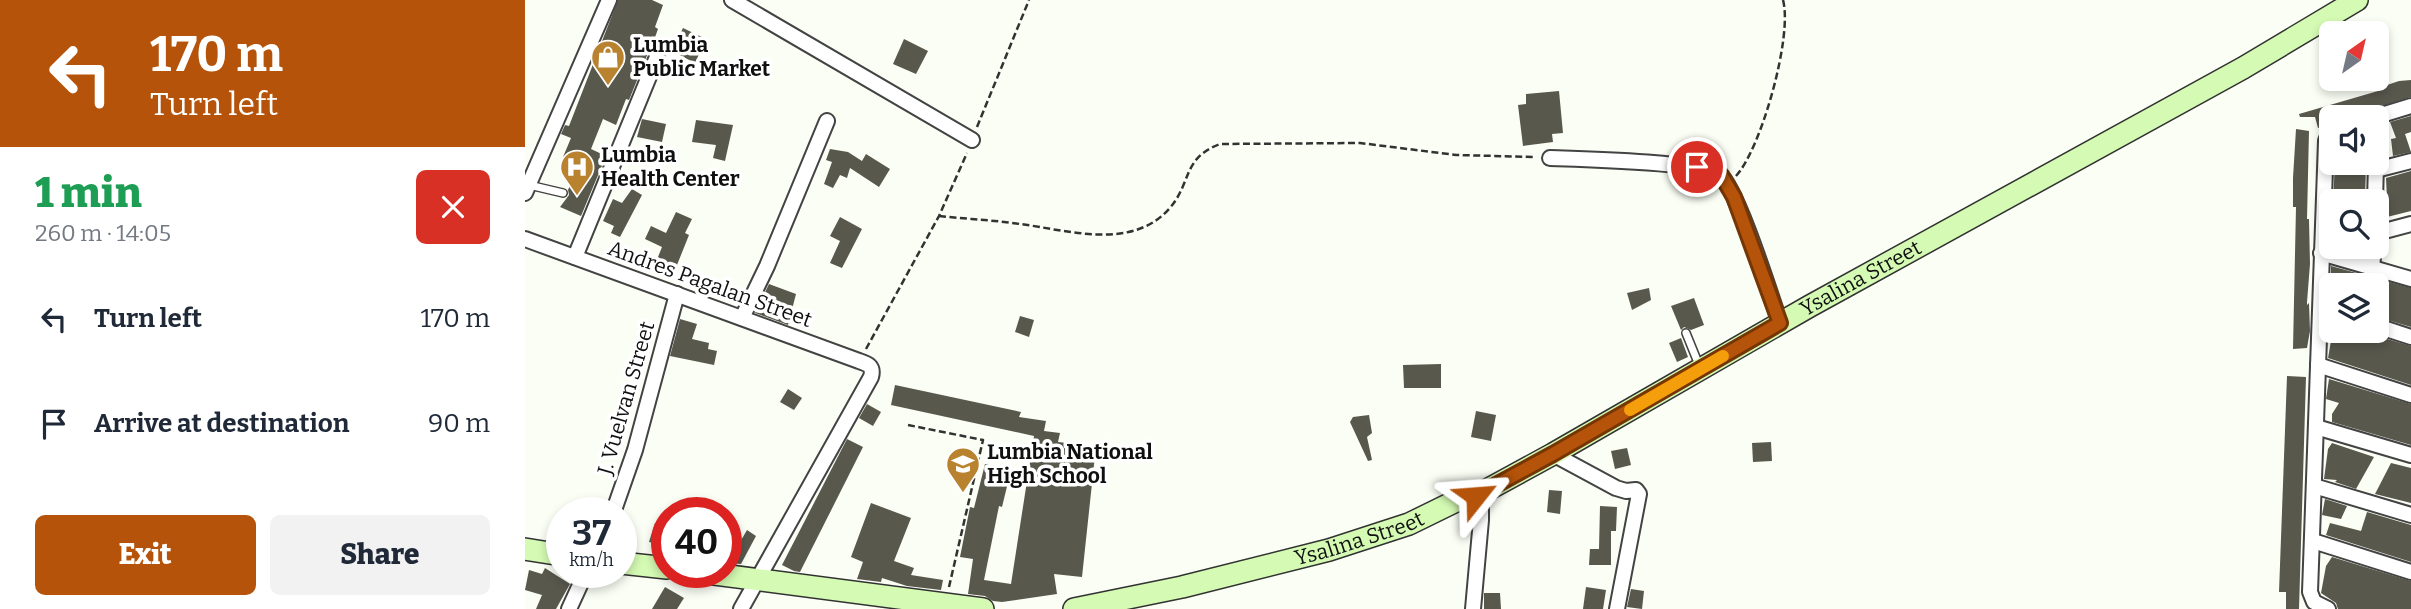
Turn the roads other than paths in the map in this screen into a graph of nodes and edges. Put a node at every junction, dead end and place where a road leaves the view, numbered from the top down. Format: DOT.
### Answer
graph roads {
  1 [pos="609,0"];
  2 [pos="732,0"];
  3 [pos="2357,0"];
  4 [pos="657,57"];
  5 [pos="2411,106"];
  6 [pos="2389,113"];
  7 [pos="827,121"];
  8 [pos="972,140"];
  9 [pos="1550,158"];
  10 [pos="2411,161"];
  11 [pos="2389,164"];
  12 [pos="527,189"];
  13 [pos="563,193"];
  14 [pos="2411,223"];
  15 [pos="2389,229"];
  16 [pos="525,239"];
  17 [pos="575,257"];
  18 [pos="2341,259"];
  19 [pos="2373,259"];
  20 [pos="2372,268"];
  21 [pos="2411,279"];
  22 [pos="677,294"];
  23 [pos="742,318"];
  24 [pos="1780,323"];
  25 [pos="2389,330"];
  26 [pos="1686,333"];
  27 [pos="2411,337"];
  28 [pos="2321,343"];
  29 [pos="2318,365"];
  30 [pos="1701,369"];
  31 [pos="2411,395"];
  32 [pos="2316,427"];
  33 [pos="1553,454"];
  34 [pos="2411,455"];
  35 [pos="2314,486"];
  36 [pos="1476,496"];
  37 [pos="618,497"];
  38 [pos="2411,515"];
  39 [pos="2313,541"];
  40 [pos="525,550"];
  41 [pos="546,553"];
  42 [pos="2411,572"];
  43 [pos="742,577"];
  44 [pos="756,579"];
  45 [pos="579,588"];
  46 [pos="569,609"];
  47 [pos="741,609"];
  48 [pos="983,609"];
  49 [pos="1074,609"];
  50 [pos="1473,609"];
  51 [pos="1617,609"];
  52 [pos="2328,609"];
  1 -- 12 [label="street"];
  2 -- 8 [label="street"];
  3 -- 24 [label="street, Ysalina Street"];
  4 -- 17 [label="street"];
  5 -- 6 [label="street"];
  7 -- 23 [label="street"];
  9 -- 24 [label="street"];
  10 -- 11 [label="street"];
  12 -- 13 [label="lane"];
  14 -- 15 [label="street"];
  16 -- 17 [label="street, Andres Pagalan Street"];
  17 -- 22 [label="street, Andres Pagalan Street"];
  18 -- 20 [label="street"];
  19 -- 20 [label="street"];
  20 -- 21 [label="street"];
  22 -- 23 [label="street, Andres Pagalan Street"];
  22 -- 37 [label="street, J. Vuelvan Street"];
  23 -- 44 [label="street, Andres Pagalan Street"];
  24 -- 30 [label="street, Ysalina Street"];
  25 -- 27 [label="street"];
  26 -- 30 [label="lane"];
  28 -- 29 [label="street"];
  29 -- 31 [label="street"];
  29 -- 32 [label="street"];
  30 -- 33 [label="street, Ysalina Street"];
  32 -- 34 [label="street"];
  32 -- 35 [label="street"];
  33 -- 36 [label="street, Ysalina Street"];
  33 -- 51 [label="street"];
  35 -- 38 [label="street"];
  35 -- 39 [label="street"];
  36 -- 49 [label="street, Ysalina Street"];
  36 -- 50 [label="street"];
  39 -- 42 [label="street"];
  39 -- 52 [label="street"];
  40 -- 41 [label="street"];
  43 -- 44 [label="street"];
  44 -- 47 [label="street"];
  44 -- 48 [label="street"];
  45 -- 46 [label="street"];
}
